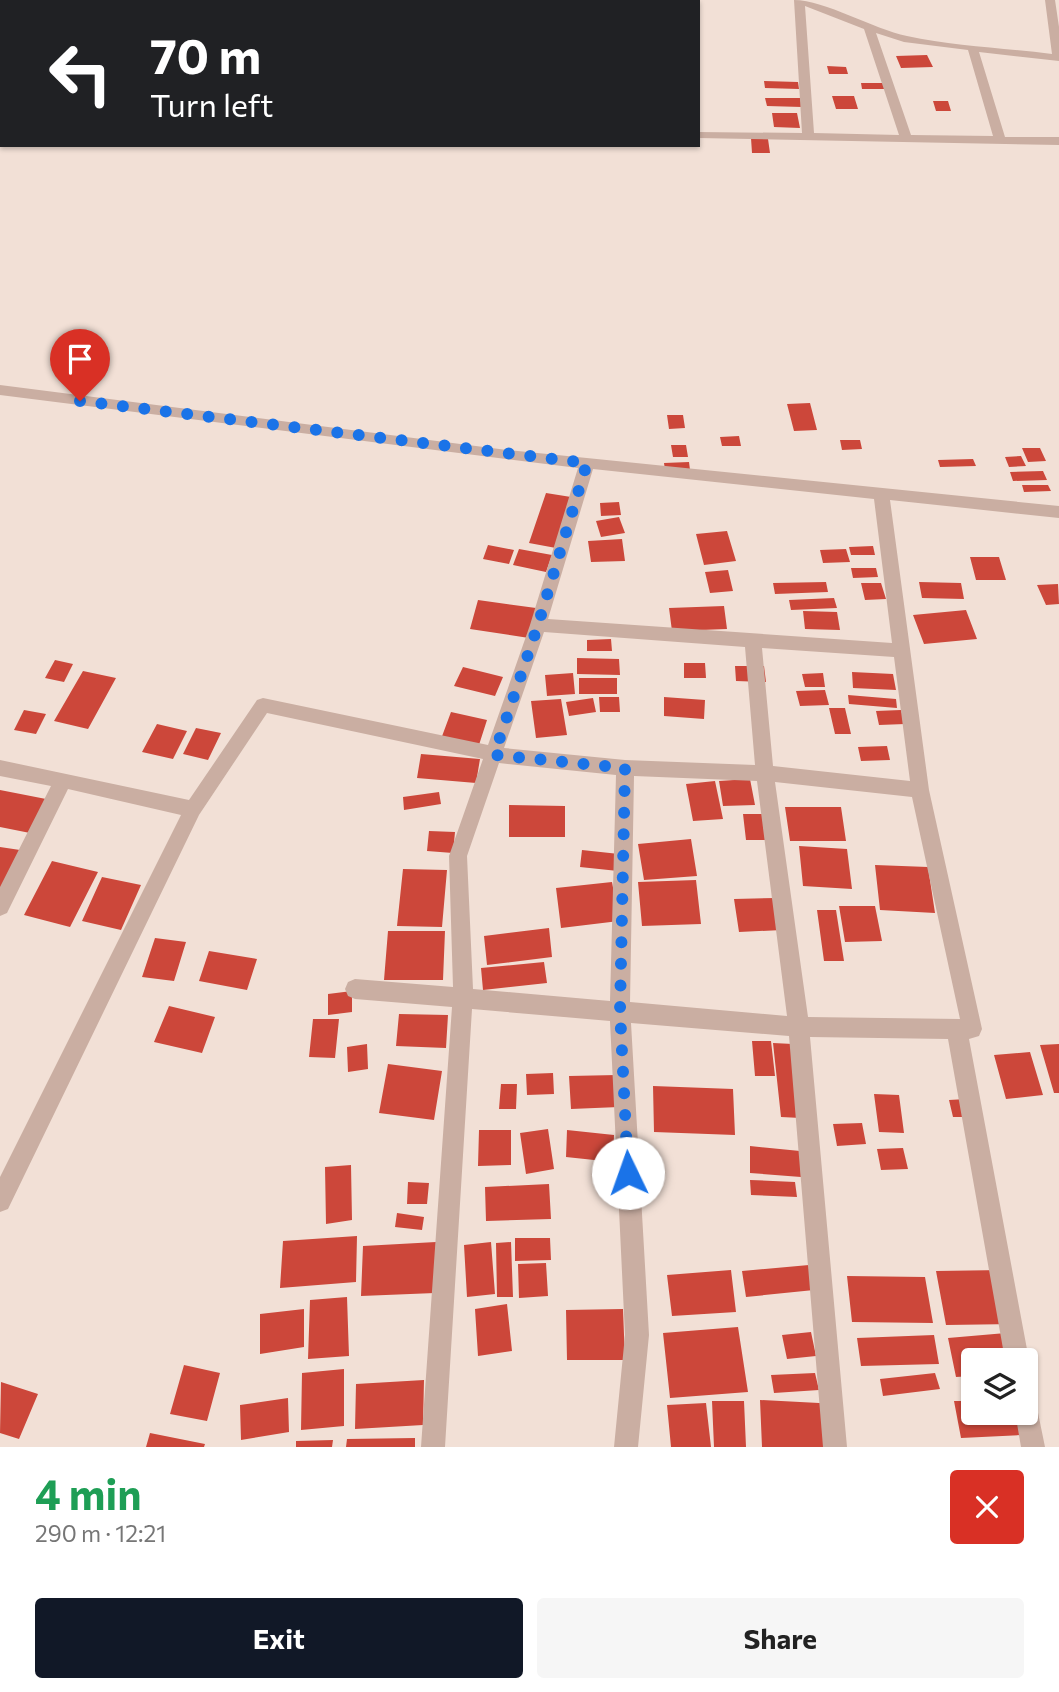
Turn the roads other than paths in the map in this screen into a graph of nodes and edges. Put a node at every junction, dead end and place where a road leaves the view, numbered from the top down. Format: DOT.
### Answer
graph roads {
  1 [pos="800,0"];
  2 [pos="836,0"];
  3 [pos="1051,0"];
  4 [pos="820,10"];
  5 [pos="869,27"];
  6 [pos="973,48"];
  7 [pos="1059,59"];
  8 [pos="700,135"];
  9 [pos="808,138"];
  10 [pos="907,139"];
  11 [pos="1000,141"];
  12 [pos="1059,141"];
  13 [pos="0,390"];
  14 [pos="587,463"];
  15 [pos="881,494"];
  16 [pos="1059,512"];
  17 [pos="538,625"];
  18 [pos="753,641"];
  19 [pos="902,651"];
  20 [pos="494,755"];
  21 [pos="0,768"];
  22 [pos="625,768"];
  23 [pos="765,773"];
  24 [pos="63,780"];
  25 [pos="920,790"];
  26 [pos="193,808"];
  27 [pos="0,907"];
  28 [pos="355,989"];
  29 [pos="463,998"];
  30 [pos="620,1011"];
  31 [pos="799,1027"];
  32 [pos="957,1028"];
  33 [pos="0,1201"];
  34 [pos="1015,1348"];
  35 [pos="1029,1425"];
  36 [pos="433,1447"];
  37 [pos="626,1447"];
  38 [pos="835,1447"];
  39 [pos="1033,1447"];
  1 -- 4 [label="street"];
  1 -- 9 [label="street"];
  2 -- 4 [label="street"];
  3 -- 7 [label="street"];
  4 -- 5 [label="street"];
  5 -- 6 [label="street"];
  5 -- 10 [label="street"];
  6 -- 7 [label="street"];
  6 -- 11 [label="street"];
  8 -- 9 [label="street"];
  9 -- 10 [label="street"];
  10 -- 11 [label="street"];
  11 -- 12 [label="street"];
  13 -- 14 [label="street"];
  14 -- 15 [label="street"];
  14 -- 17 [label="street"];
  15 -- 16 [label="street"];
  15 -- 19 [label="street"];
  17 -- 18 [label="street"];
  17 -- 20 [label="street"];
  18 -- 19 [label="street"];
  18 -- 23 [label="street"];
  19 -- 25 [label="street"];
  20 -- 22 [label="street"];
  20 -- 26 [label="street"];
  20 -- 29 [label="street"];
  21 -- 24 [label="street"];
  22 -- 23 [label="street"];
  22 -- 30 [label="street"];
  23 -- 25 [label="street"];
  23 -- 31 [label="street"];
  24 -- 26 [label="street"];
  24 -- 27 [label="street"];
  25 -- 32 [label="street"];
  26 -- 33 [label="street"];
  28 -- 29 [label="street"];
  29 -- 30 [label="street"];
  29 -- 36 [label="street"];
  30 -- 31 [label="street"];
  30 -- 37 [label="street"];
  31 -- 32 [label="street"];
  31 -- 38 [label="street"];
  32 -- 34 [label="street"];
  35 -- 39 [label="street"];
}
